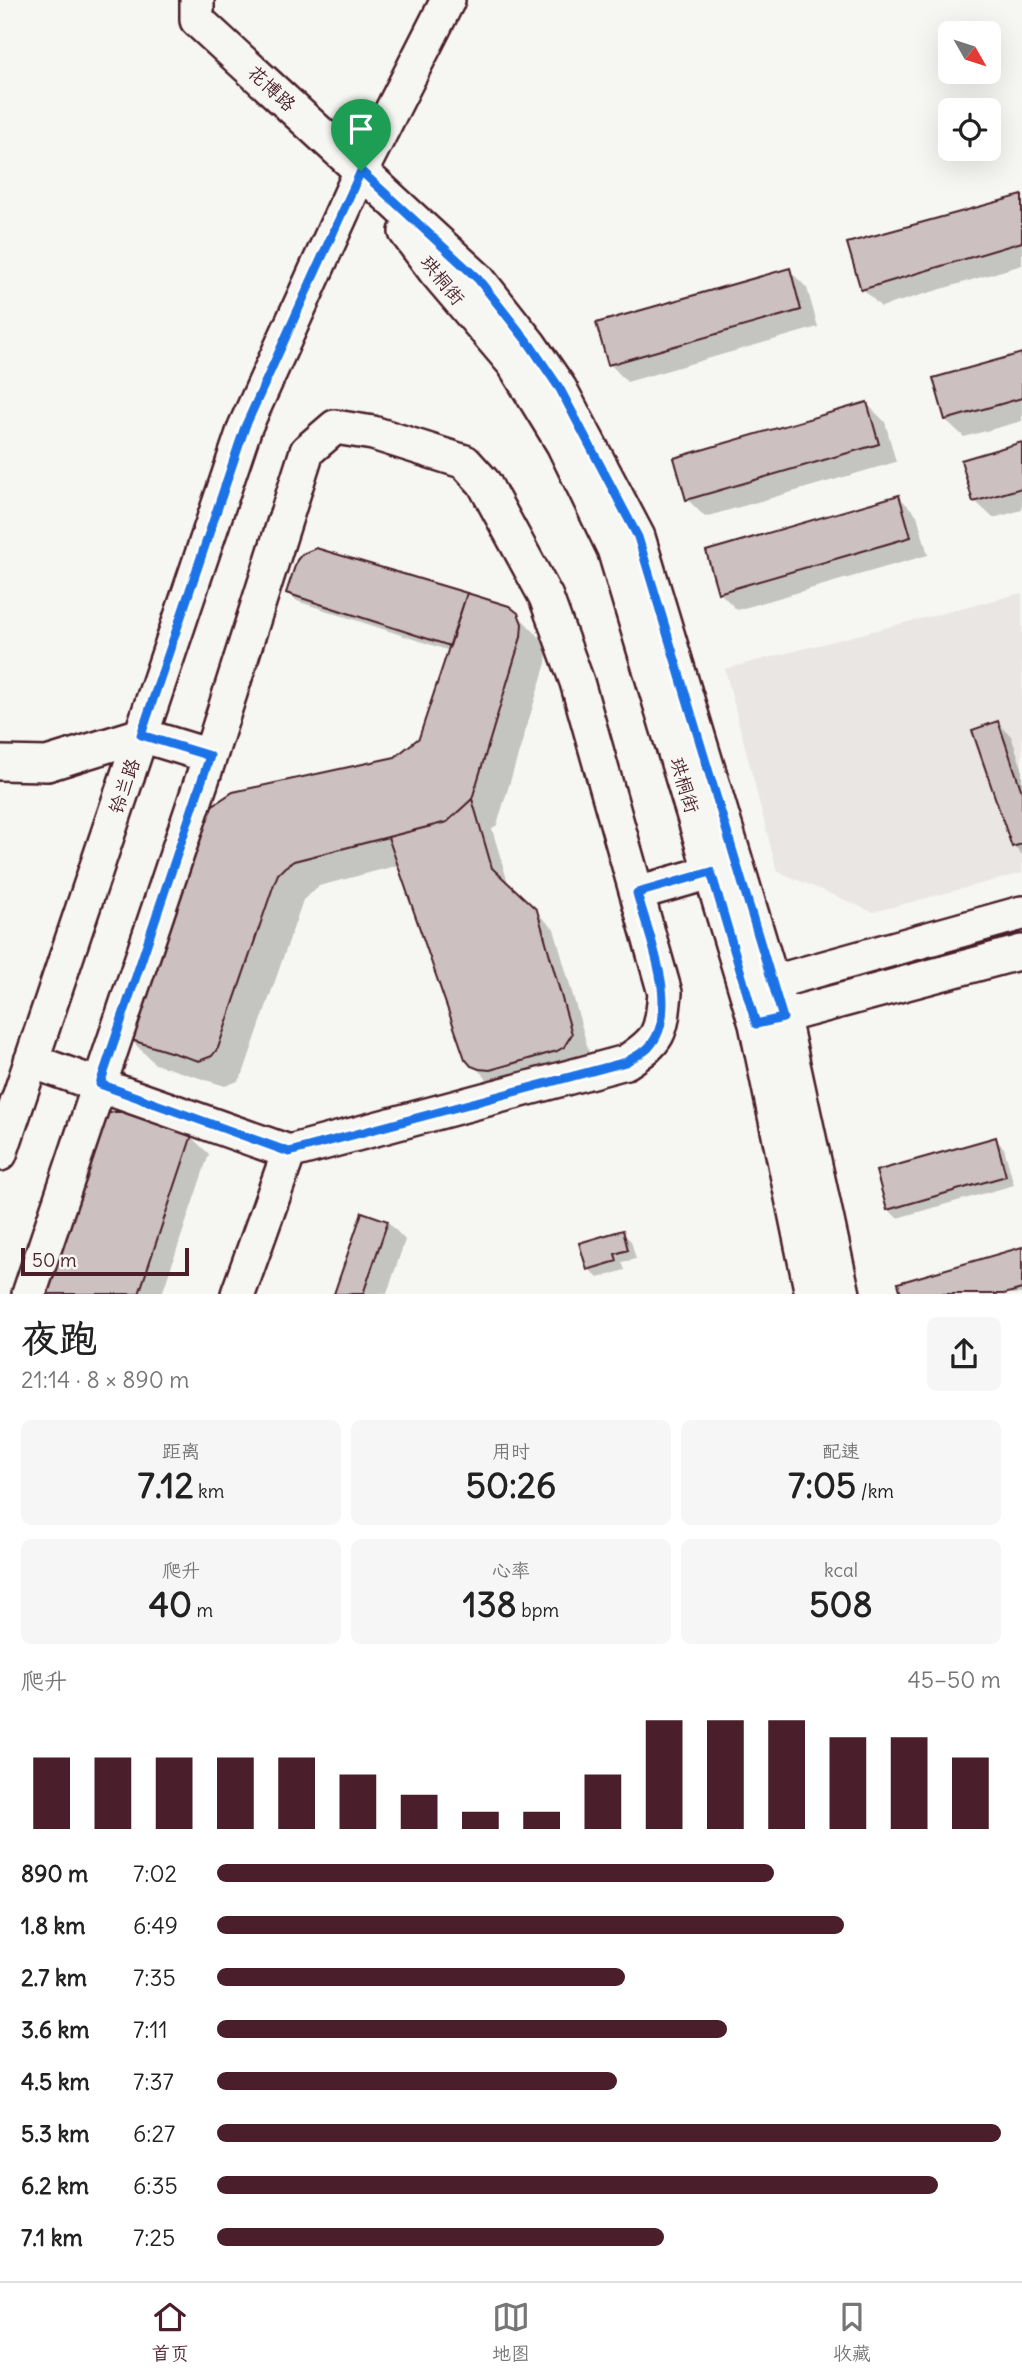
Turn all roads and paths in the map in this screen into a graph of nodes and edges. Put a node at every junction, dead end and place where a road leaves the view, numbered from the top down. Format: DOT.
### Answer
graph roads {
  1 [pos="197,0"];
  2 [pos="448,0"];
  3 [pos="361,171"];
  4 [pos="141,735"];
  5 [pos="210,756"];
  6 [pos="0,763"];
  7 [pos="711,872"];
  8 [pos="637,893"];
  9 [pos="1022,913"];
  10 [pos="1022,952"];
  11 [pos="760,985"];
  12 [pos="770,1021"];
  13 [pos="31,1061"];
  14 [pos="100,1084"];
  15 [pos="289,1152"];
  16 [pos="0,1154"];
  17 [pos="30,1294"];
  18 [pos="238,1294"];
  19 [pos="811,1294"];
  20 [pos="843,1294"];
  1 -- 3 [label="street, 花博路"];
  2 -- 3 [label="street, 铃兰路"];
  3 -- 4 [label="street, 铃兰路"];
  3 -- 7 [label="street, 珙桐街"];
  3 -- 11 [label="street, 珙桐街"];
  4 -- 5 [label="street"];
  4 -- 6 [label="street"];
  4 -- 13 [label="street, 铃兰路"];
  5 -- 8 [label="street"];
  5 -- 14 [label="street"];
  7 -- 8 [label="street"];
  7 -- 11 [label="street, 珙桐街"];
  8 -- 15 [label="street"];
  9 -- 11 [label="street"];
  10 -- 12 [label="street"];
  11 -- 12 [label="street, 珙桐街"];
  12 -- 19 [label="street, 珙桐街"];
  12 -- 20 [label="street, 珙桐街"];
  13 -- 14 [label="street"];
  13 -- 16 [label="street, 铃兰路"];
  14 -- 15 [label="street"];
  14 -- 17 [label="street"];
  15 -- 18 [label="street"];
}
